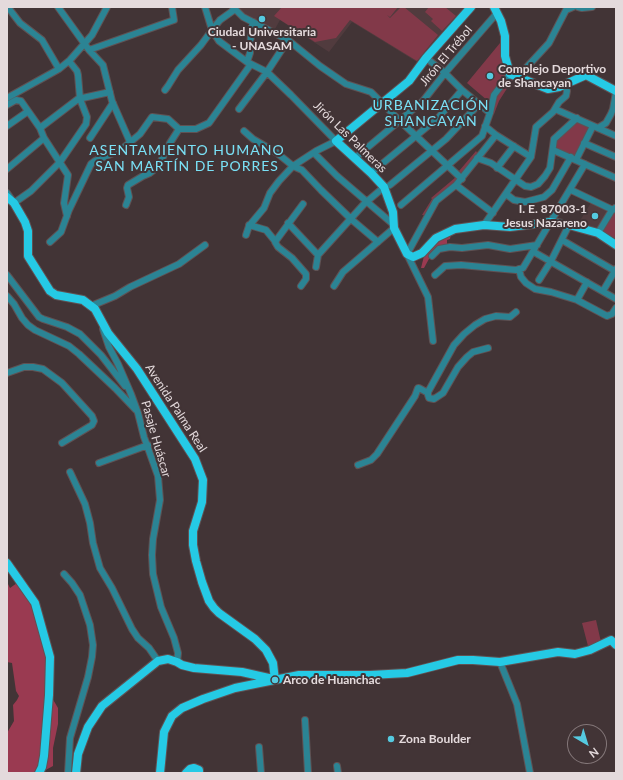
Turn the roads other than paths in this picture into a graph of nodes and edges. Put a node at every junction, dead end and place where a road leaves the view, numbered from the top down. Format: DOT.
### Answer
graph roads {
  1 [pos="58,7"];
  2 [pos="107,7"];
  3 [pos="172,7"];
  4 [pos="205,7"];
  5 [pos="471,7"];
  6 [pos="573,7"];
  7 [pos="578,7"];
  8 [pos="592,7"];
  9 [pos="234,8"];
  10 [pos="10,10"];
  11 [pos="495,10"];
  12 [pos="253,22"];
  13 [pos="212,30"];
  14 [pos="288,40"];
  15 [pos="85,42"];
  16 [pos="89,50"];
  17 [pos="426,58"];
  18 [pos="69,61"];
  19 [pos="249,63"];
  20 [pos="526,68"];
  21 [pos="59,69"];
  22 [pos="267,72"];
  23 [pos="444,73"];
  24 [pos="510,74"];
  25 [pos="565,84"];
  26 [pos="165,90"];
  27 [pos="462,90"];
  28 [pos="110,92"];
  29 [pos="616,92"];
  30 [pos="7,98"];
  31 [pos="80,99"];
  32 [pos="113,103"];
  33 [pos="382,104"];
  34 [pos="479,104"];
  35 [pos="7,105"];
  36 [pos="239,109"];
  37 [pos="555,109"];
  38 [pos="27,112"];
  39 [pos="490,113"];
  40 [pos="613,114"];
  41 [pos="577,118"];
  42 [pos="399,120"];
  43 [pos="7,126"];
  44 [pos="485,126"];
  45 [pos="595,127"];
  46 [pos="40,128"];
  47 [pos="179,129"];
  48 [pos="244,131"];
  49 [pos="496,135"];
  50 [pos="616,136"];
  51 [pos="416,137"];
  52 [pos="44,138"];
  53 [pos="90,138"];
  54 [pos="336,141"];
  55 [pos="130,142"];
  56 [pos="584,142"];
  57 [pos="514,146"];
  58 [pos="553,150"];
  59 [pos="432,152"];
  60 [pos="314,153"];
  61 [pos="531,157"];
  62 [pos="616,157"];
  63 [pos="355,158"];
  64 [pos="477,158"];
  65 [pos="573,158"];
  66 [pos="60,162"];
  67 [pos="585,164"];
  68 [pos="293,166"];
  69 [pos="448,166"];
  70 [pos="497,168"];
  71 [pos="7,169"];
  72 [pos="371,173"];
  73 [pos="616,178"];
  74 [pos="462,179"];
  75 [pos="516,181"];
  76 [pos="387,186"];
  77 [pos="456,186"];
  78 [pos="571,190"];
  79 [pos="7,193"];
  80 [pos="506,194"];
  81 [pos="7,198"];
  82 [pos="367,202"];
  83 [pos="14,204"];
  84 [pos="303,204"];
  85 [pos="126,205"];
  86 [pos="401,205"];
  87 [pos="614,209"];
  88 [pos="493,213"];
  89 [pos="67,216"];
  90 [pos="351,219"];
  91 [pos="550,222"];
  92 [pos="288,223"];
  93 [pos="250,225"];
  94 [pos="569,225"];
  95 [pos="394,226"];
  96 [pos="484,226"];
  97 [pos="598,233"];
  98 [pos="246,235"];
  99 [pos="562,240"];
  100 [pos="275,241"];
  101 [pos="50,242"];
  102 [pos="378,242"];
  103 [pos="205,245"];
  104 [pos="537,245"];
  105 [pos="616,245"];
  106 [pos="534,252"];
  107 [pos="407,254"];
  108 [pos="318,255"];
  109 [pos="432,256"];
  110 [pos="551,261"];
  111 [pos="316,267"];
  112 [pos="519,269"];
  113 [pos="615,270"];
  114 [pos="7,275"];
  115 [pos="435,275"];
  116 [pos="539,280"];
  117 [pos="586,282"];
  118 [pos="301,286"];
  119 [pos="334,286"];
  120 [pos="603,291"];
  121 [pos="7,296"];
  122 [pos="616,299"];
  123 [pos="577,300"];
  124 [pos="91,306"];
  125 [pos="615,309"];
  126 [pos="516,312"];
  127 [pos="101,320"];
  128 [pos="433,341"];
  129 [pos="488,348"];
  130 [pos="8,375"];
  131 [pos="428,393"];
  132 [pos="131,394"];
  133 [pos="138,413"];
  134 [pos="62,443"];
  135 [pos="148,445"];
  136 [pos="100,463"];
  137 [pos="358,465"];
  138 [pos="70,472"];
  139 [pos="7,564"];
  140 [pos="64,574"];
  141 [pos="616,645"];
  142 [pos="158,661"];
  143 [pos="177,662"];
  144 [pos="500,662"];
  145 [pos="255,674"];
  146 [pos="275,680"];
  147 [pos="254,684"];
  148 [pos="305,720"];
  149 [pos="259,747"];
  150 [pos="39,773"];
  151 [pos="68,773"];
  152 [pos="76,773"];
  153 [pos="160,773"];
  154 [pos="186,773"];
  155 [pos="199,773"];
  156 [pos="261,773"];
  157 [pos="308,773"];
  158 [pos="530,773"];
  1 -- 15 [label="street"];
  2 -- 15 [label="street"];
  3 -- 16 [label="street"];
  4 -- 13 [label="street, Jirón Las Palmeras"];
  5 -- 17 [label="main road"];
  6 -- 20 [label="street"];
  7 -- 8 [label="street"];
  9 -- 12 [label="street"];
  9 -- 13 [label="street"];
  10 -- 21 [label="street"];
  11 -- 23 [label="street, Jirón El Trébol"];
  11 -- 24 [label="main road"];
  12 -- 14 [label="street"];
  12 -- 19 [label="street"];
  13 -- 19 [label="street, Jirón Las Palmeras"];
  13 -- 26 [label="street"];
  14 -- 22 [label="street"];
  14 -- 33 [label="street"];
  15 -- 16 [label="street"];
  15 -- 18 [label="street"];
  16 -- 28 [label="street"];
  17 -- 23 [label="street"];
  17 -- 33 [label="main road"];
  18 -- 21 [label="street"];
  18 -- 31 [label="street"];
  19 -- 22 [label="street, Jirón Las Palmeras"];
  19 -- 47 [label="street"];
  21 -- 30 [label="street"];
  22 -- 36 [label="street"];
  22 -- 54 [label="street, Jirón Las Palmeras"];
  23 -- 27 [label="street"];
  23 -- 42 [label="street, Jirón El Trébol"];
  24 -- 25 [label="main road"];
  24 -- 39 [label="street"];
  25 -- 29 [label="main road"];
  25 -- 37 [label="street"];
  27 -- 34 [label="street"];
  27 -- 51 [label="street"];
  28 -- 31 [label="street"];
  28 -- 32 [label="street"];
  29 -- 40 [label="street"];
  31 -- 46 [label="street"];
  31 -- 66 [label="street"];
  32 -- 53 [label="street"];
  32 -- 55 [label="street"];
  33 -- 42 [label="street"];
  33 -- 54 [label="main road"];
  34 -- 39 [label="street"];
  34 -- 59 [label="street"];
  35 -- 38 [label="street"];
  37 -- 41 [label="street"];
  37 -- 61 [label="street"];
  38 -- 43 [label="street"];
  38 -- 46 [label="street"];
  39 -- 44 [label="street"];
  40 -- 45 [label="street"];
  41 -- 45 [label="street"];
  41 -- 58 [label="street"];
  42 -- 51 [label="street"];
  42 -- 63 [label="street, Jirón El Trébol"];
  44 -- 49 [label="street"];
  44 -- 69 [label="street"];
  45 -- 50 [label="street"];
  45 -- 56 [label="street"];
  46 -- 52 [label="street"];
  47 -- 55 [label="street"];
  47 -- 85 [label="street"];
  48 -- 68 [label="street"];
  49 -- 57 [label="street"];
  49 -- 64 [label="street"];
  51 -- 59 [label="street"];
  51 -- 72 [label="street"];
  52 -- 66 [label="street"];
  52 -- 71 [label="street"];
  54 -- 60 [label="street"];
  54 -- 63 [label="main road, Jirón Las Palmeras"];
  55 -- 89 [label="street"];
  56 -- 62 [label="street"];
  56 -- 65 [label="street"];
  57 -- 61 [label="street"];
  57 -- 70 [label="street"];
  58 -- 65 [label="street"];
  58 -- 75 [label="street"];
  59 -- 69 [label="street"];
  59 -- 76 [label="street"];
  60 -- 68 [label="street"];
  60 -- 82 [label="street"];
  61 -- 75 [label="street"];
  63 -- 72 [label="main road, Jirón Las Palmeras"];
  64 -- 70 [label="street"];
  64 -- 74 [label="street"];
  65 -- 67 [label="street"];
  65 -- 80 [label="street"];
  66 -- 83 [label="street"];
  66 -- 89 [label="street"];
  67 -- 73 [label="street"];
  67 -- 78 [label="street"];
  68 -- 90 [label="street"];
  68 -- 93 [label="street"];
  69 -- 74 [label="street"];
  69 -- 86 [label="street"];
  70 -- 75 [label="street"];
  72 -- 76 [label="main road, Jirón Las Palmeras"];
  74 -- 77 [label="street"];
  75 -- 80 [label="street"];
  76 -- 82 [label="street"];
  76 -- 95 [label="main road, Jirón Las Palmeras"];
  77 -- 88 [label="street"];
  77 -- 107 [label="street"];
  78 -- 87 [label="street"];
  78 -- 91 [label="street"];
  79 -- 83 [label="street"];
  80 -- 88 [label="street"];
  81 -- 83 [label="main road"];
  82 -- 90 [label="street"];
  82 -- 95 [label="street"];
  83 -- 124 [label="main road"];
  84 -- 92 [label="street"];
  87 -- 97 [label="street"];
  88 -- 96 [label="street"];
  89 -- 101 [label="street"];
  90 -- 102 [label="street"];
  90 -- 108 [label="street"];
  91 -- 94 [label="main road"];
  91 -- 96 [label="main road"];
  91 -- 104 [label="street"];
  92 -- 100 [label="street"];
  92 -- 108 [label="street"];
  93 -- 98 [label="street"];
  93 -- 100 [label="street"];
  94 -- 97 [label="main road"];
  94 -- 99 [label="street"];
  95 -- 102 [label="street"];
  95 -- 107 [label="main road, Jirón Las Palmeras"];
  96 -- 107 [label="main road"];
  97 -- 105 [label="main road"];
  99 -- 110 [label="street"];
  99 -- 113 [label="street"];
  100 -- 118 [label="street"];
  102 -- 119 [label="street"];
  103 -- 124 [label="street"];
  104 -- 106 [label="street"];
  104 -- 109 [label="street"];
  106 -- 110 [label="street"];
  106 -- 112 [label="street"];
  107 -- 128 [label="street, Jirón Las Palmeras"];
  108 -- 111 [label="street"];
  110 -- 116 [label="street"];
  110 -- 117 [label="street"];
  112 -- 115 [label="street"];
  112 -- 123 [label="street"];
  113 -- 120 [label="street"];
  114 -- 132 [label="street"];
  117 -- 120 [label="street"];
  117 -- 123 [label="street"];
  120 -- 122 [label="street"];
  121 -- 133 [label="street"];
  123 -- 125 [label="street"];
  124 -- 127 [label="main road, Avenida Palma Real"];
  126 -- 131 [label="street"];
  127 -- 132 [label="street, Pasaje Huáscar"];
  127 -- 146 [label="main road, Avenida Palma Real"];
  129 -- 131 [label="street"];
  130 -- 134 [label="street"];
  131 -- 137 [label="street"];
  132 -- 133 [label="street, Pasaje Huáscar"];
  133 -- 135 [label="street, Pasaje Huáscar"];
  135 -- 136 [label="street"];
  135 -- 143 [label="street, Pasaje Huáscar"];
  138 -- 142 [label="street"];
  139 -- 150 [label="main road"];
  140 -- 151 [label="street"];
  141 -- 144 [label="main road"];
  142 -- 143 [label="main road"];
  142 -- 152 [label="main road"];
  143 -- 145 [label="main road"];
  144 -- 146 [label="main road"];
  144 -- 158 [label="street"];
  145 -- 146 [label="main road"];
  145 -- 147 [label="main road"];
  146 -- 147 [label="main road"];
  147 -- 153 [label="main road"];
  148 -- 157 [label="street"];
  149 -- 156 [label="street"];
  154 -- 155 [label="main road"];
}
